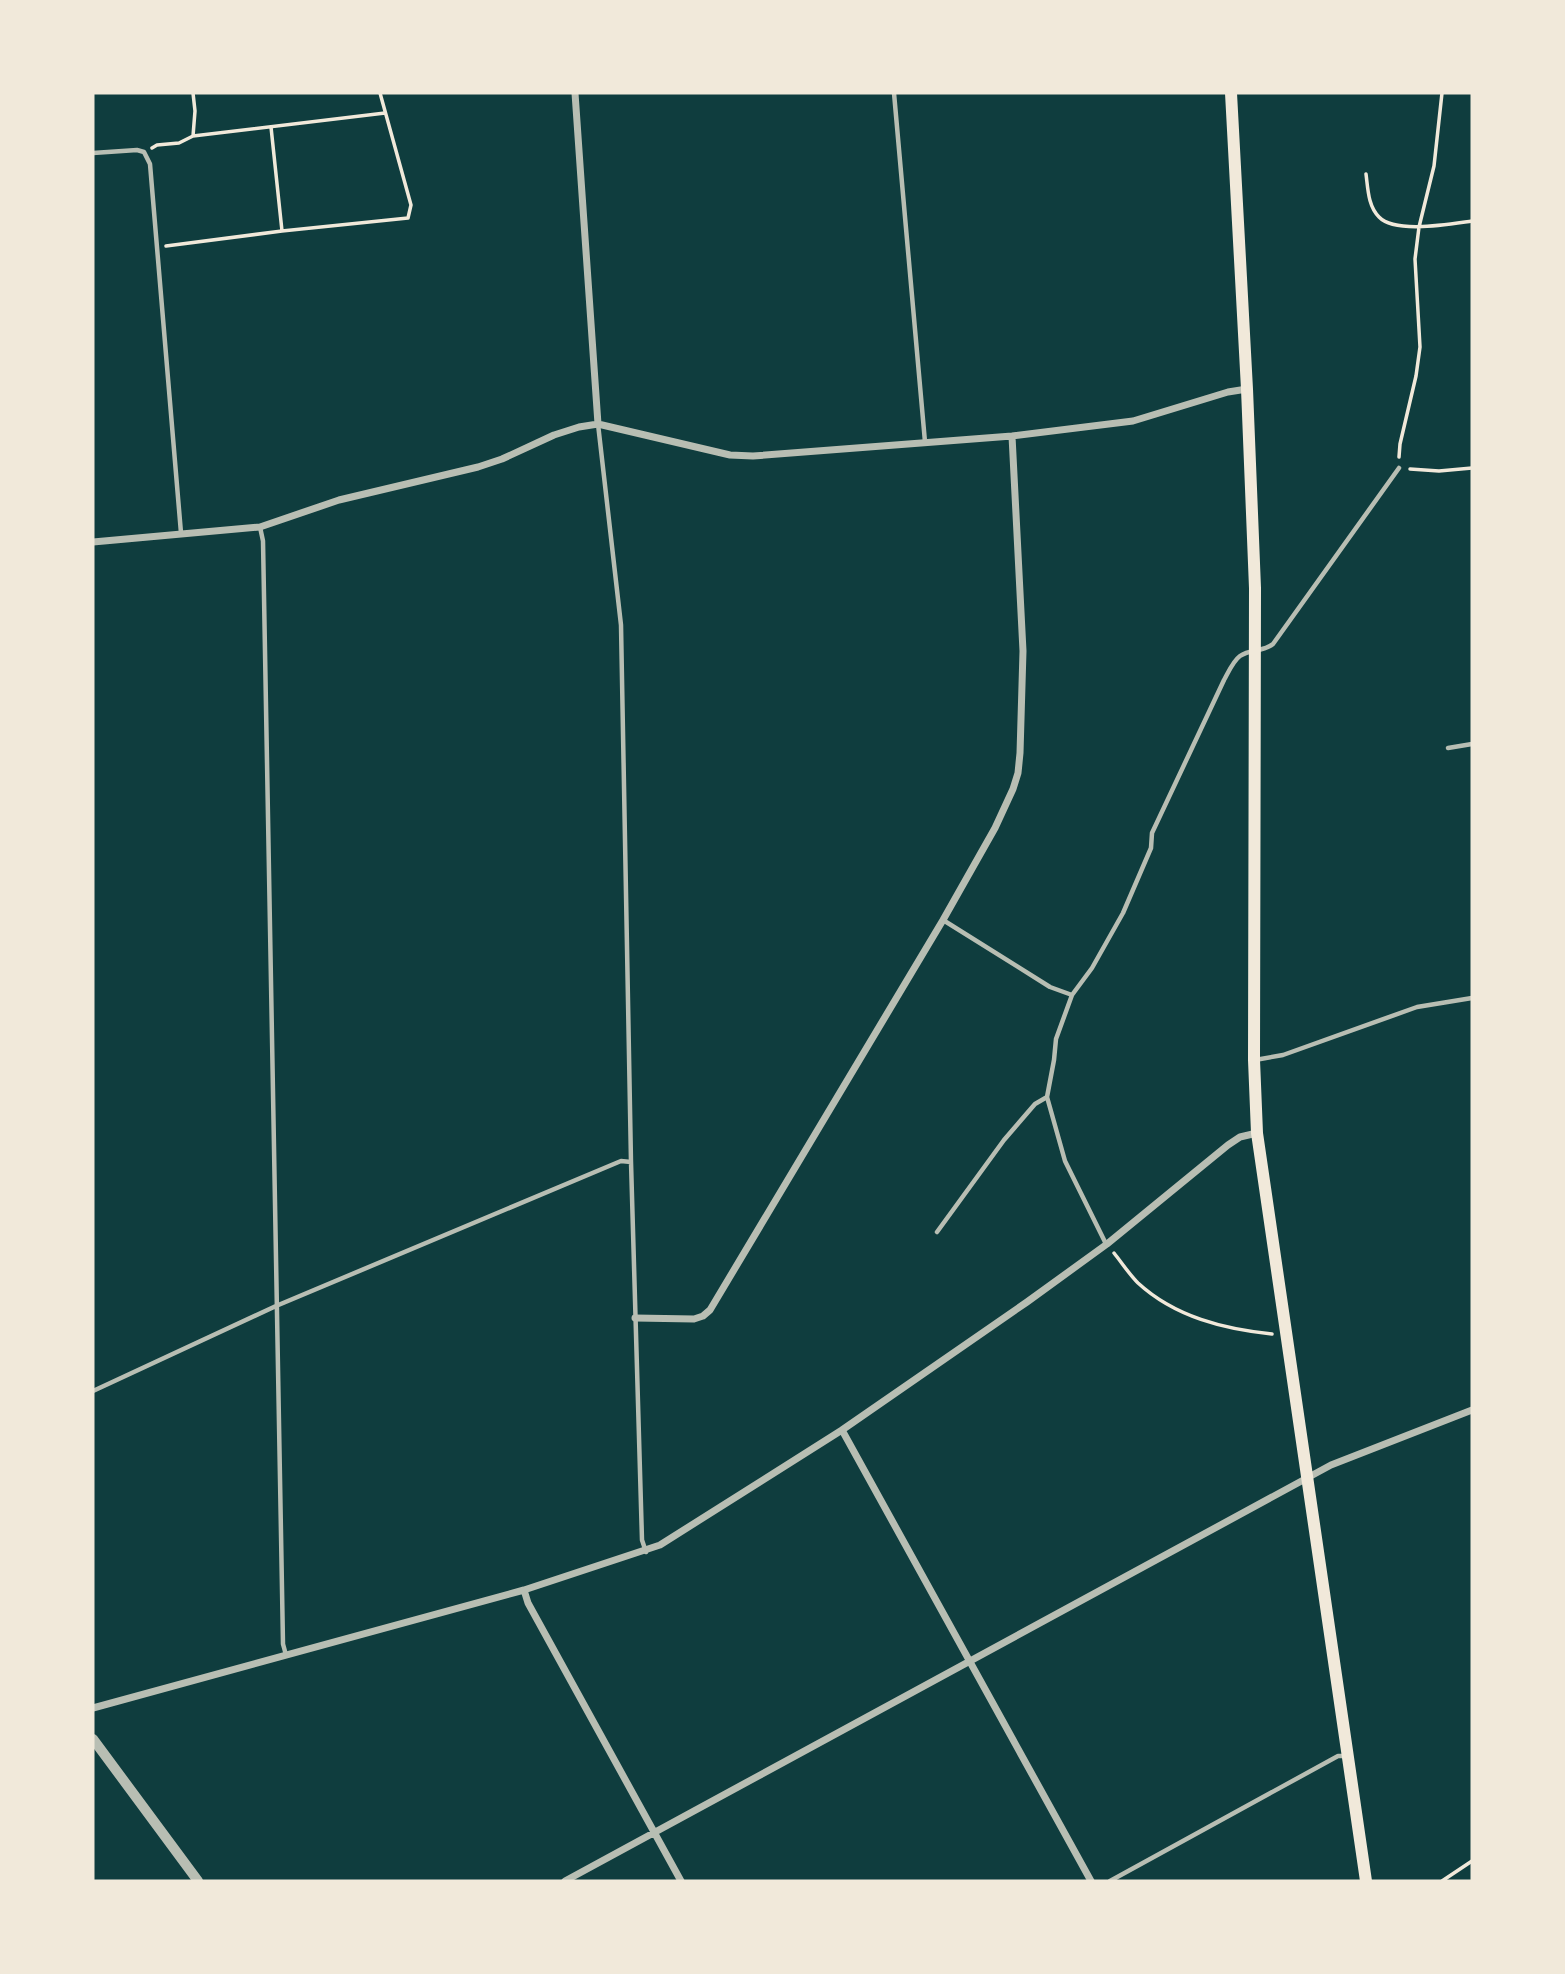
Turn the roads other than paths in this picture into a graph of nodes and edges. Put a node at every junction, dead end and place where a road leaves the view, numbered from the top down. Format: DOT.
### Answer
graph roads {
  1 [pos="575,93"];
  2 [pos="894,93"];
  3 [pos="1231,93"];
  4 [pos="93,153"];
  5 [pos="1247,389"];
  6 [pos="598,425"];
  7 [pos="1012,436"];
  8 [pos="925,443"];
  9 [pos="1399,468"];
  10 [pos="260,527"];
  11 [pos="181,534"];
  12 [pos="93,542"];
  13 [pos="1254,652"];
  14 [pos="1472,744"];
  15 [pos="1448,748"];
  16 [pos="943,920"];
  17 [pos="1072,995"];
  18 [pos="1472,998"];
  19 [pos="1254,1060"];
  20 [pos="1046,1097"];
  21 [pos="1257,1133"];
  22 [pos="631,1162"];
  23 [pos="937,1232"];
  24 [pos="1107,1244"];
  25 [pos="276,1306"];
  26 [pos="635,1318"];
  27 [pos="93,1391"];
  28 [pos="1472,1410"];
  29 [pos="842,1430"];
  30 [pos="1309,1477"];
  31 [pos="646,1552"];
  32 [pos="524,1590"];
  33 [pos="286,1656"];
  34 [pos="971,1661"];
  35 [pos="93,1708"];
  36 [pos="93,1739"];
  37 [pos="1349,1755"];
  38 [pos="654,1833"];
  39 [pos="198,1881"];
  40 [pos="565,1881"];
  41 [pos="681,1881"];
  42 [pos="1091,1881"];
  43 [pos="1110,1881"];
  44 [pos="1366,1881"];
  1 -- 6 [label="street"];
  2 -- 8 [label="lane"];
  3 -- 5 [label="main road"];
  4 -- 11 [label="lane"];
  5 -- 7 [label="street"];
  5 -- 13 [label="main road"];
  6 -- 8 [label="street"];
  6 -- 10 [label="street"];
  6 -- 22 [label="lane"];
  7 -- 8 [label="street"];
  7 -- 16 [label="street"];
  9 -- 13 [label="lane"];
  10 -- 11 [label="street"];
  10 -- 25 [label="lane"];
  11 -- 12 [label="street"];
  13 -- 17 [label="lane"];
  13 -- 19 [label="main road"];
  14 -- 15 [label="lane"];
  16 -- 17 [label="lane"];
  16 -- 26 [label="street"];
  17 -- 20 [label="lane"];
  18 -- 19 [label="lane"];
  19 -- 21 [label="main road"];
  20 -- 23 [label="lane"];
  20 -- 24 [label="lane"];
  21 -- 24 [label="street"];
  21 -- 30 [label="main road"];
  22 -- 25 [label="lane"];
  22 -- 26 [label="lane"];
  24 -- 29 [label="street"];
  25 -- 27 [label="lane"];
  25 -- 33 [label="lane"];
  26 -- 31 [label="lane"];
  28 -- 30 [label="street"];
  29 -- 31 [label="street"];
  29 -- 34 [label="street"];
  30 -- 34 [label="street"];
  30 -- 37 [label="main road"];
  31 -- 32 [label="street"];
  32 -- 33 [label="street"];
  32 -- 38 [label="street"];
  33 -- 35 [label="street"];
  34 -- 38 [label="street"];
  34 -- 42 [label="street"];
  36 -- 39 [label="street"];
  37 -- 43 [label="lane"];
  37 -- 44 [label="main road"];
  38 -- 40 [label="street"];
  38 -- 41 [label="street"];
}
